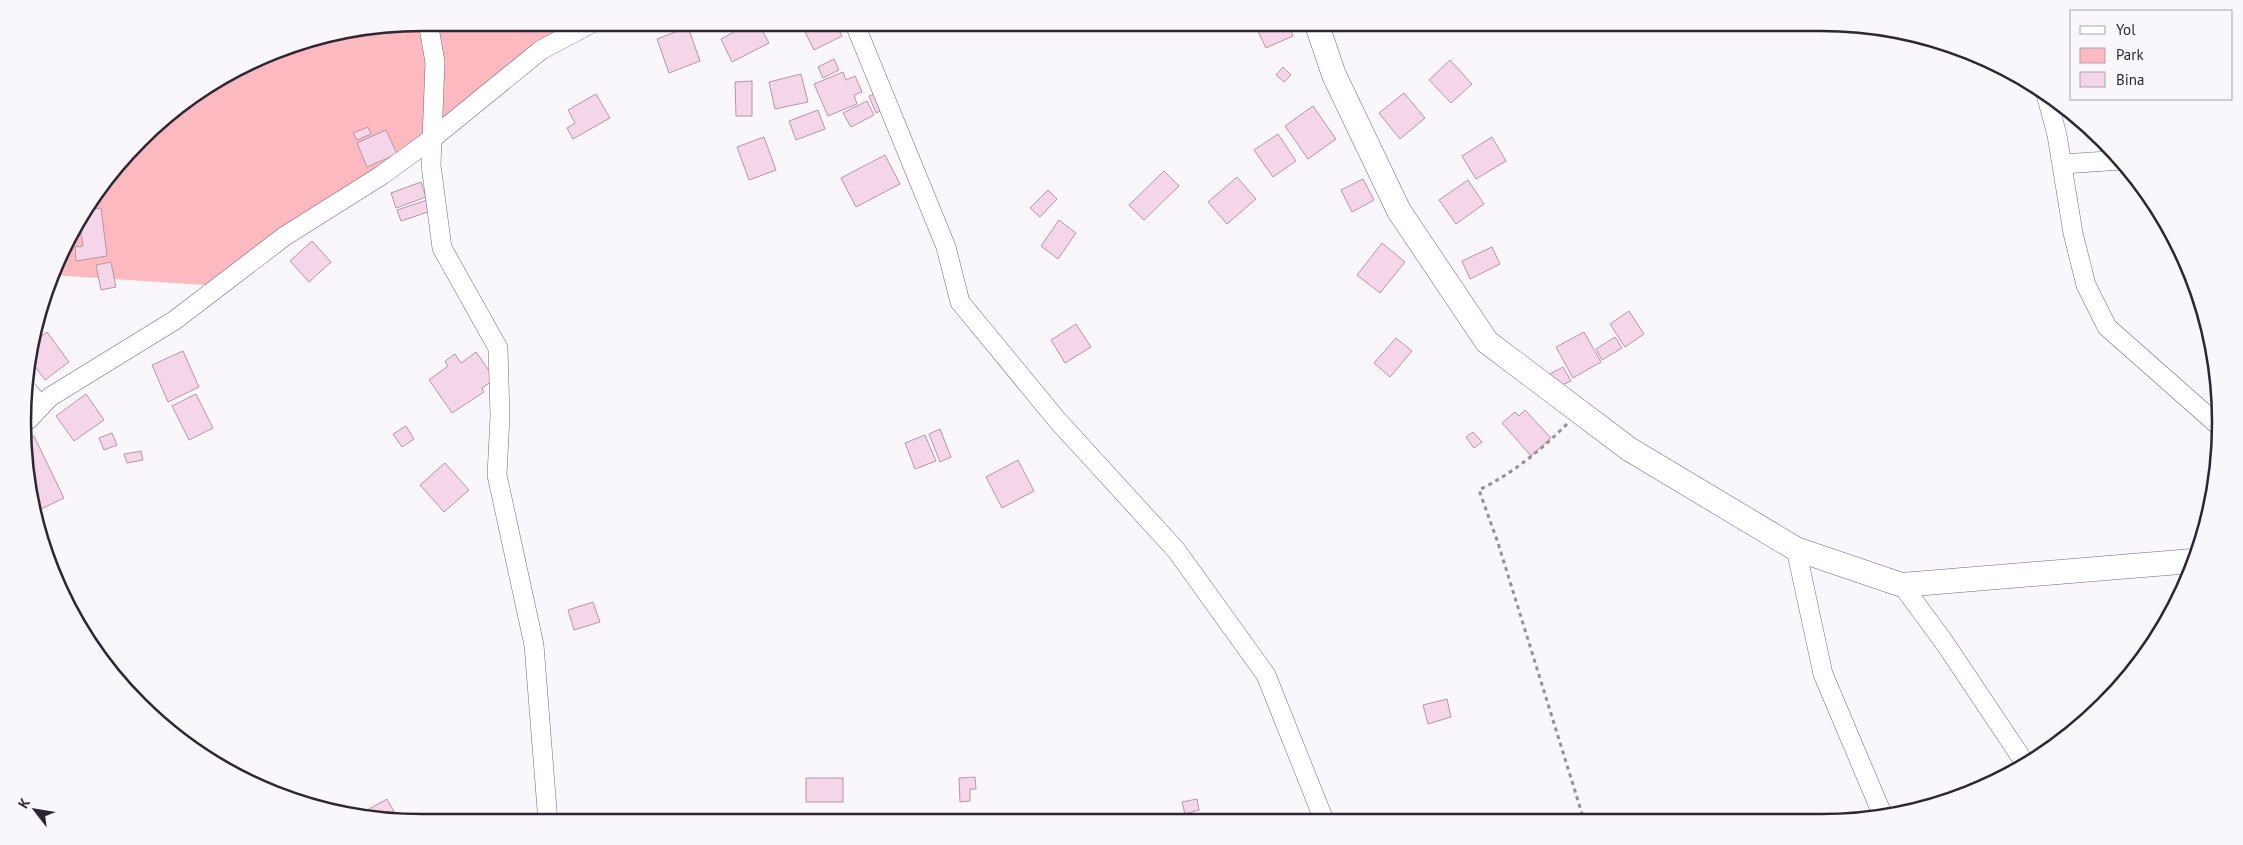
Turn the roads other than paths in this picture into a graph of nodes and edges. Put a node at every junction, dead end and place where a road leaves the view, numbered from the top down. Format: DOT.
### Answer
graph roads {
  1 [pos="430,31"];
  2 [pos="577,31"];
  3 [pos="858,31"];
  4 [pos="1319,31"];
  5 [pos="2048,104"];
  6 [pos="433,138"];
  7 [pos="2111,161"];
  8 [pos="2062,164"];
  9 [pos="32,396"];
  10 [pos="41,406"];
  11 [pos="31,417"];
  12 [pos="2212,420"];
  13 [pos="1796,549"];
  14 [pos="2186,562"];
  15 [pos="1902,585"];
  16 [pos="2021,758"];
  17 [pos="1880,809"];
  18 [pos="547,814"];
  19 [pos="1322,814"];
  1 -- 6 [label="street"];
  2 -- 6 [label="street"];
  3 -- 19 [label="street"];
  4 -- 13 [label="street"];
  5 -- 8 [label="street"];
  6 -- 10 [label="street"];
  6 -- 18 [label="street"];
  7 -- 8 [label="street"];
  8 -- 12 [label="street"];
  9 -- 10 [label="street"];
  10 -- 11 [label="street"];
  13 -- 15 [label="street"];
  13 -- 17 [label="street"];
  14 -- 15 [label="street"];
  15 -- 16 [label="street"];
}
